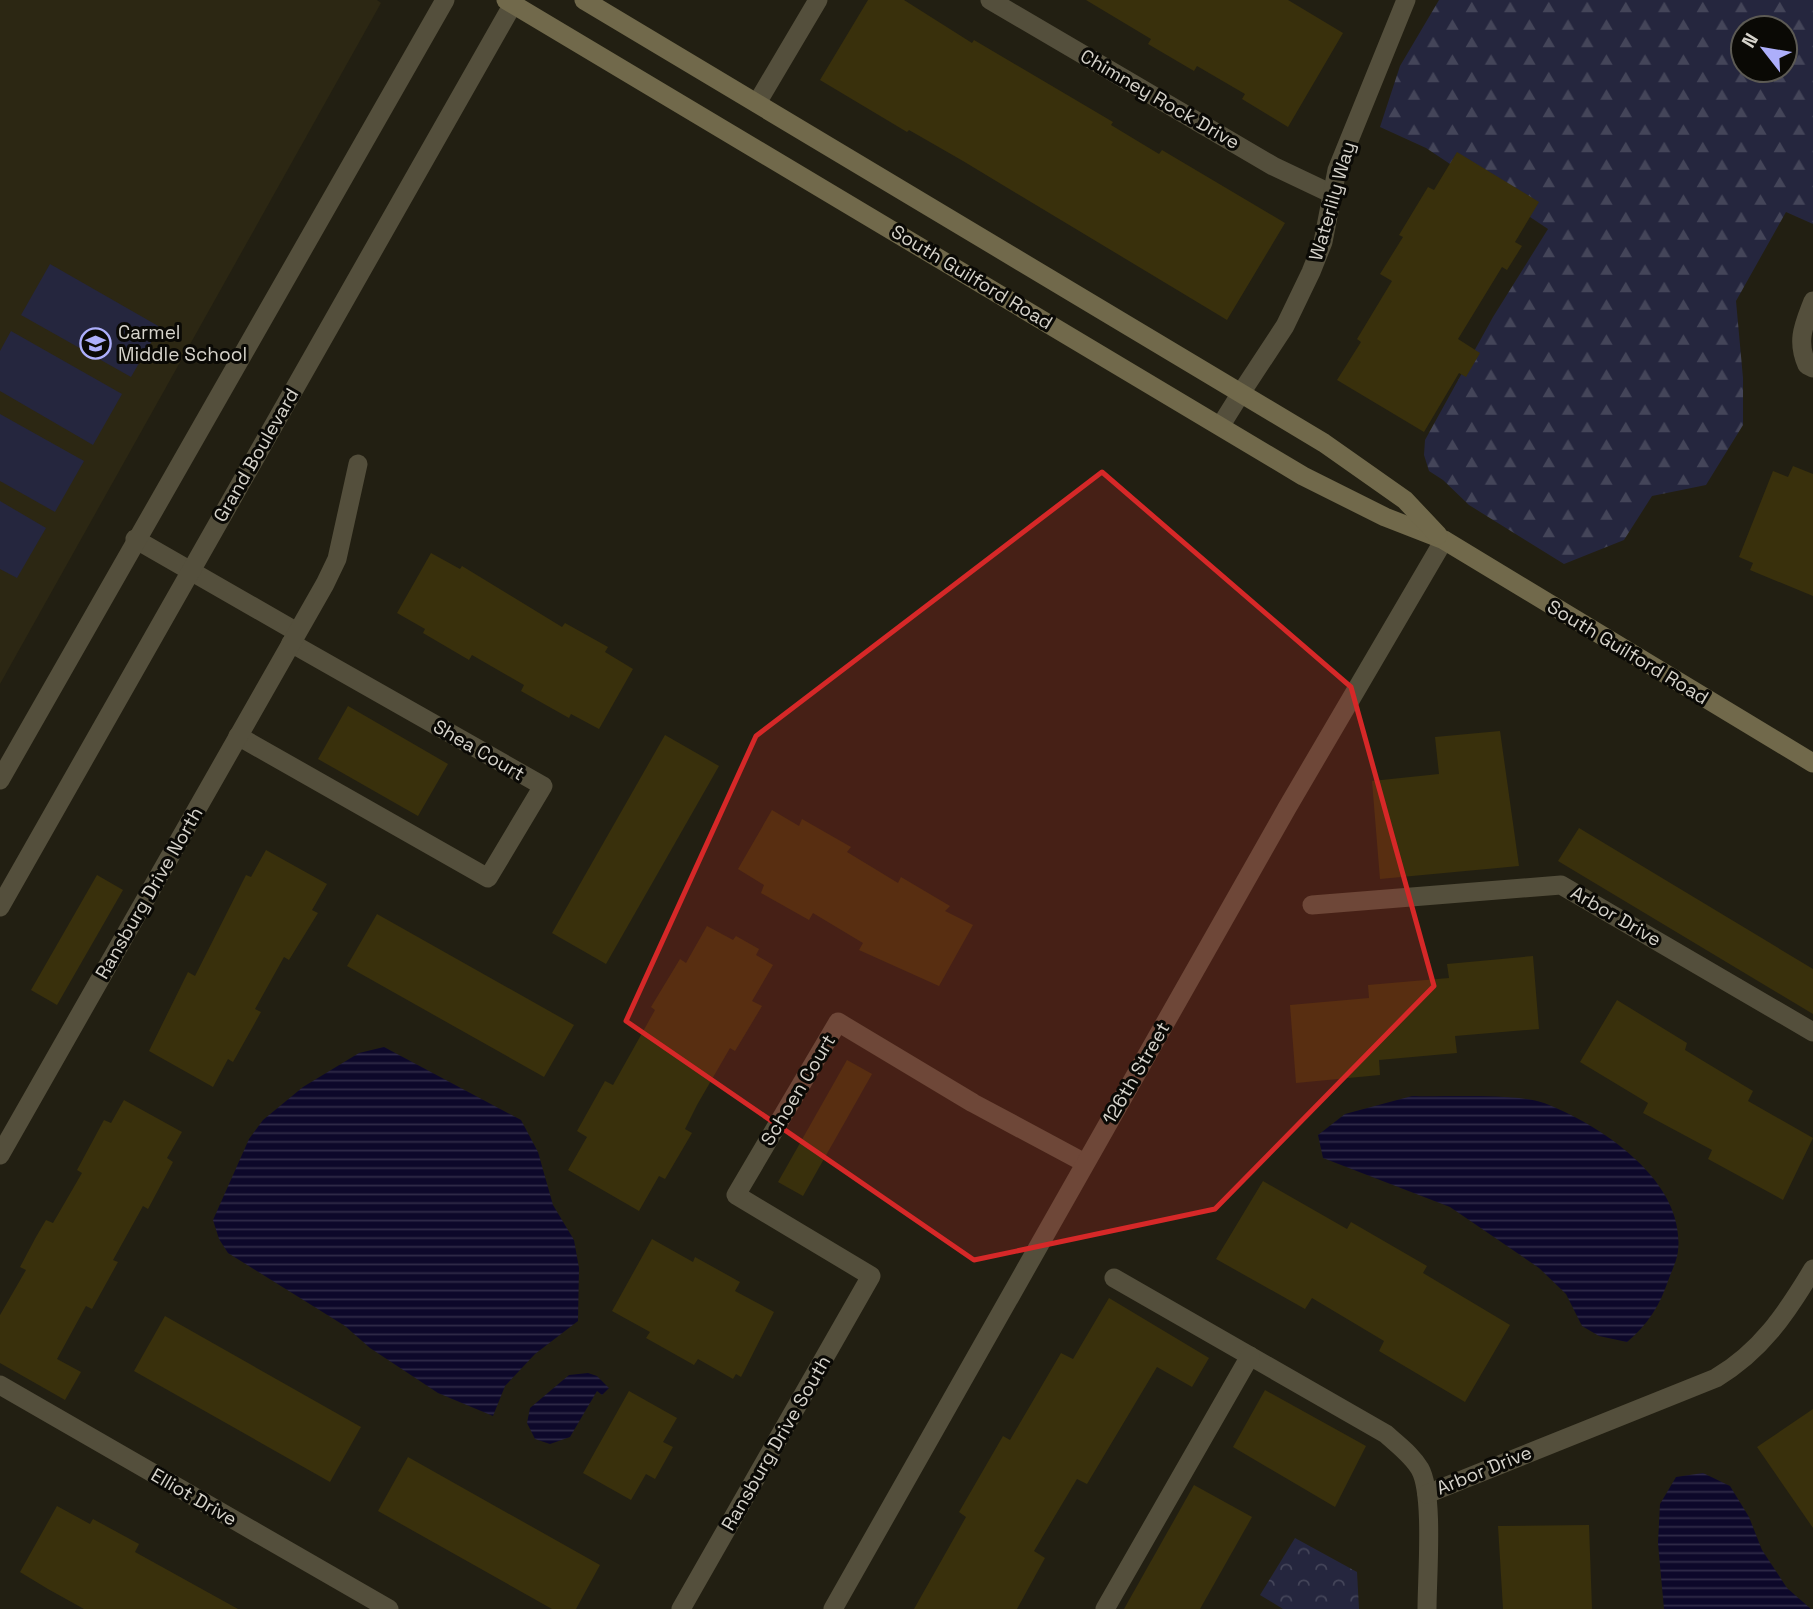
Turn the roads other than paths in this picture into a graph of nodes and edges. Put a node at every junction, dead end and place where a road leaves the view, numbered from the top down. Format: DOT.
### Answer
graph roads {
  1 [pos="445,0"];
  2 [pos="584,0"];
  3 [pos="818,0"];
  4 [pos="990,0"];
  5 [pos="1406,0"];
  6 [pos="512,1"];
  7 [pos="757,103"];
  8 [pos="1332,194"];
  9 [pos="1813,301"];
  10 [pos="1813,368"];
  11 [pos="1241,393"];
  12 [pos="1221,425"];
  13 [pos="358,464"];
  14 [pos="135,539"];
  15 [pos="1444,540"];
  16 [pos="188,572"];
  17 [pos="294,638"];
  18 [pos="238,736"];
  19 [pos="1813,762"];
  20 [pos="0,780"];
  21 [pos="1312,905"];
  22 [pos="0,907"];
  23 [pos="1813,1032"];
  24 [pos="0,1155"];
  25 [pos="1085,1163"];
  26 [pos="1813,1269"];
  27 [pos="872,1276"];
  28 [pos="1114,1278"];
  29 [pos="1250,1356"];
  30 [pos="0,1385"];
  31 [pos="1427,1494"];
  32 [pos="389,1609"];
  33 [pos="681,1609"];
  34 [pos="833,1609"];
  35 [pos="1105,1609"];
  36 [pos="1427,1609"];
  1 -- 14 [label="street"];
  2 -- 7 [label="main road, South Guilford Road"];
  3 -- 7 [label="street"];
  4 -- 8 [label="street, Chimney Rock Drive"];
  5 -- 8 [label="street, Waterlily Way"];
  6 -- 12 [label="main road, South Guilford Road"];
  6 -- 16 [label="street, Grand Boulevard"];
  7 -- 11 [label="main road, South Guilford Road"];
  8 -- 11 [label="street, Waterlily Way"];
  9 -- 10 [label="street"];
  11 -- 12 [label="street, Waterlily Way"];
  11 -- 15 [label="main road, South Guilford Road"];
  12 -- 15 [label="main road, South Guilford Road"];
  13 -- 17 [label="street, Ransburg Drive North"];
  14 -- 16 [label="street"];
  14 -- 20 [label="street"];
  15 -- 19 [label="main road, South Guilford Road"];
  15 -- 25 [label="street, 126th Street"];
  16 -- 17 [label="street"];
  16 -- 22 [label="street, Grand Boulevard"];
  17 -- 18 [label="street, Ransburg Drive North"];
  17 -- 18 [label="street, Shea Court"];
  18 -- 24 [label="street, Ransburg Drive North"];
  21 -- 23 [label="street, Arbor Drive"];
  25 -- 27 [label="street, Schoen Court"];
  25 -- 34 [label="street, 126th Street"];
  26 -- 31 [label="street, Arbor Drive"];
  27 -- 33 [label="street, Ransburg Drive South"];
  28 -- 29 [label="street, Arbor Drive"];
  29 -- 31 [label="street, Arbor Drive"];
  29 -- 35 [label="street"];
  30 -- 32 [label="street, Elliot Drive"];
  31 -- 36 [label="street, Arbor Drive"];
}
